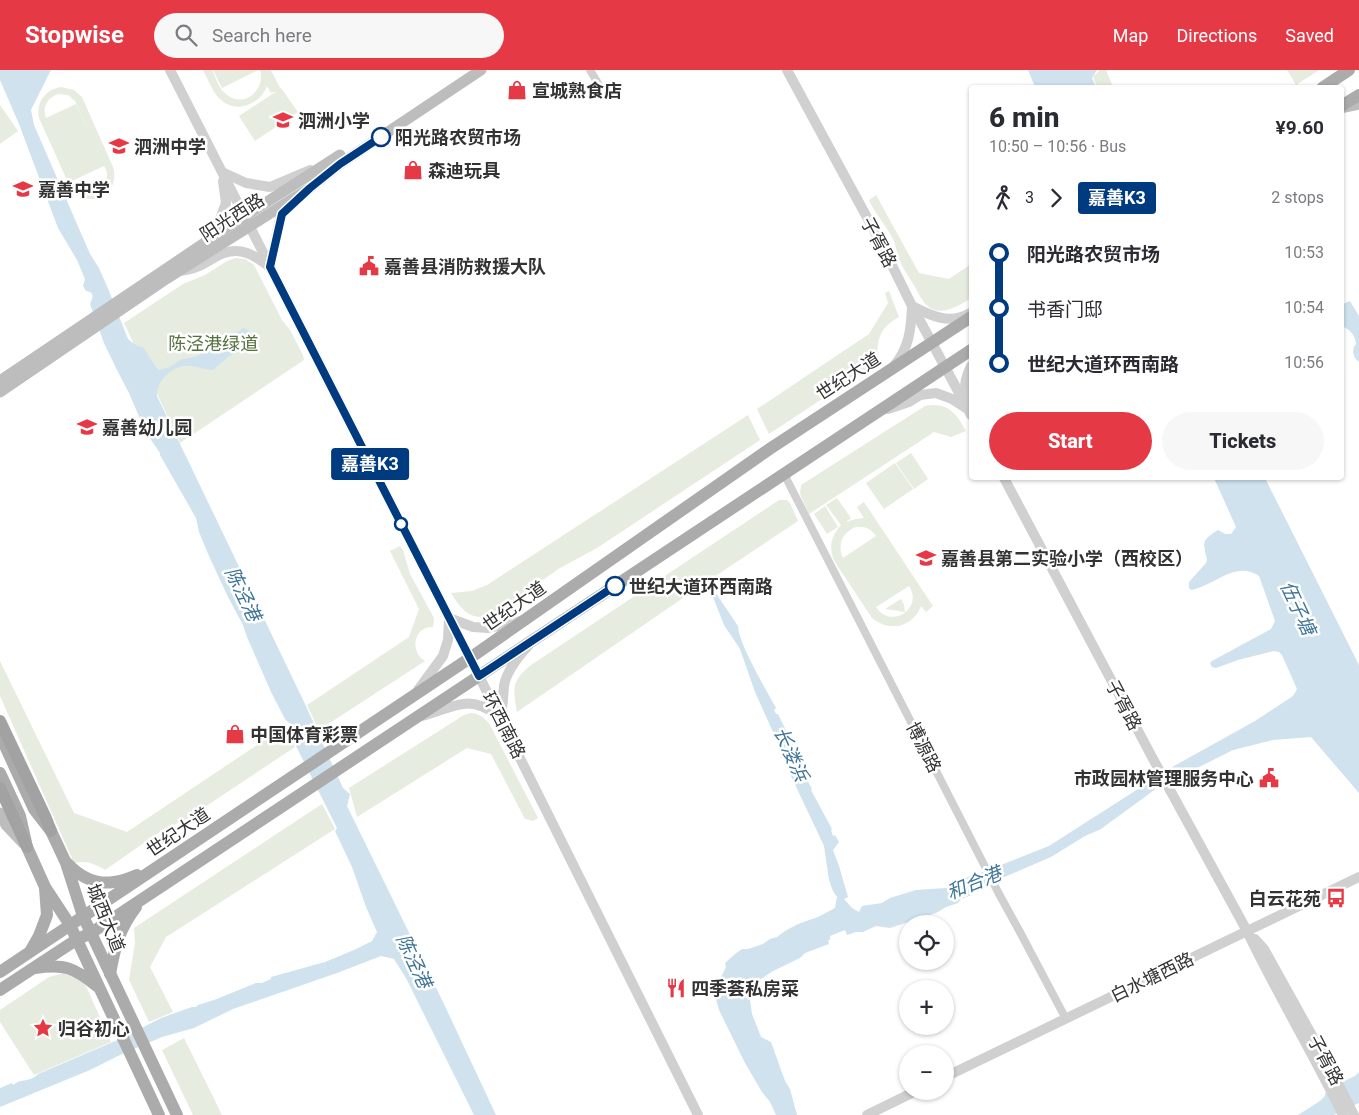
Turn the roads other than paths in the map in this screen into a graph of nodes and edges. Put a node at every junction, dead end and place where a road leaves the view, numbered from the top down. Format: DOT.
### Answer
graph roads {
  1 [pos="170,70"];
  2 [pos="468,70"];
  3 [pos="481,70"];
  4 [pos="590,70"];
  5 [pos="786,70"];
  6 [pos="1349,70"];
  7 [pos="1336,75"];
  8 [pos="600,85"];
  9 [pos="1325,85"];
  10 [pos="1359,95"];
  11 [pos="1359,104"];
  12 [pos="1344,105"];
  13 [pos="1344,106"];
  14 [pos="323,166"];
  15 [pos="222,172"];
  16 [pos="310,188"];
  17 [pos="247,222"];
  18 [pos="203,243"];
  19 [pos="270,267"];
  20 [pos="180,271"];
  21 [pos="121,305"];
  22 [pos="912,306"];
  23 [pos="969,313"];
  24 [pos="969,318"];
  25 [pos="93,324"];
  26 [pos="932,342"];
  27 [pos="969,351"];
  28 [pos="946,367"];
  29 [pos="891,369"];
  30 [pos="969,370"];
  31 [pos="0,381"];
  32 [pos="0,392"];
  33 [pos="969,409"];
  34 [pos="969,411"];
  35 [pos="969,412"];
  36 [pos="874,414"];
  37 [pos="784,474"];
  38 [pos="1005,480"];
  39 [pos="449,618"];
  40 [pos="524,620"];
  41 [pos="536,638"];
  42 [pos="470,658"];
  43 [pos="479,676"];
  44 [pos="414,696"];
  45 [pos="415,718"];
  46 [pos="500,718"];
  47 [pos="0,722"];
  48 [pos="0,735"];
  49 [pos="0,773"];
  50 [pos="0,788"];
  51 [pos="5,812"];
  52 [pos="51,831"];
  53 [pos="27,847"];
  54 [pos="66,863"];
  55 [pos="152,871"];
  56 [pos="1359,877"];
  57 [pos="45,887"];
  58 [pos="142,900"];
  59 [pos="83,916"];
  60 [pos="70,925"];
  61 [pos="1247,931"];
  62 [pos="91,934"];
  63 [pos="76,940"];
  64 [pos="30,952"];
  65 [pos="32,968"];
  66 [pos="0,972"];
  67 [pos="110,974"];
  68 [pos="99,987"];
  69 [pos="0,990"];
  70 [pos="1066,1019"];
  71 [pos="954,1073"];
  72 [pos="899,1099"];
  73 [pos="1350,1113"];
  74 [pos="159,1115"];
  75 [pos="177,1115"];
  76 [pos="698,1115"];
  77 [pos="867,1115"];
  1 -- 15 [label="street, 环西南路"];
  2 -- 14 [label="main road, 阳光西路"];
  3 -- 16 [label="main road, 阳光西路"];
  4 -- 8 [label="street"];
  5 -- 22 [label="street, 子胥路"];
  6 -- 7 [label="main road"];
  7 -- 9 [label="main road"];
  10 -- 12 [label="main road"];
  11 -- 13 [label="main road"];
  14 -- 15 [label="street"];
  14 -- 17 [label="main road, 阳光西路"];
  15 -- 17 [label="street, 环西南路"];
  15 -- 18 [label="street"];
  16 -- 17 [label="main road, 阳光西路"];
  16 -- 19 [label="street"];
  17 -- 18 [label="main road, 阳光西路"];
  17 -- 19 [label="street, 环西南路"];
  17 -- 20 [label="main road, 阳光西路"];
  18 -- 21 [label="main road, 阳光西路"];
  19 -- 20 [label="street"];
  19 -- 39 [label="street, 环西南路"];
  20 -- 21 [label="main road, 阳光西路"];
  21 -- 25 [label="main road, 阳光西路"];
  22 -- 23 [label="street"];
  22 -- 26 [label="street, 子胥路"];
  22 -- 29 [label="street"];
  24 -- 26 [label="main road, 世纪大道"];
  25 -- 31 [label="main road"];
  25 -- 32 [label="main road, 阳光西路"];
  26 -- 28 [label="street, 子胥路"];
  26 -- 29 [label="main road, 世纪大道"];
  27 -- 28 [label="main road, 世纪大道"];
  28 -- 34 [label="street, 子胥路"];
  28 -- 36 [label="main road, 世纪大道"];
  29 -- 40 [label="main road, 世纪大道"];
  30 -- 33 [label="street"];
  35 -- 36 [label="street"];
  36 -- 37 [label="main road, 世纪大道"];
  37 -- 41 [label="main road, 世纪大道"];
  37 -- 70 [label="street, 博源路"];
  38 -- 61 [label="street, 子胥路"];
  39 -- 40 [label="street"];
  39 -- 42 [label="street, 环西南路"];
  39 -- 44 [label="street"];
  40 -- 42 [label="main road, 世纪大道"];
  41 -- 43 [label="main road, 世纪大道"];
  41 -- 46 [label="street"];
  42 -- 43 [label="street, 环西南路"];
  42 -- 44 [label="main road, 世纪大道"];
  43 -- 45 [label="main road, 世纪大道"];
  43 -- 46 [label="street, 环西南路"];
  44 -- 55 [label="main road, 世纪大道"];
  45 -- 46 [label="street"];
  45 -- 58 [label="main road, 世纪大道"];
  46 -- 76 [label="street, 环西南路"];
  47 -- 52 [label="highway"];
  48 -- 52 [label="main road, 城西大道"];
  49 -- 53 [label="main road, 城西大道"];
  50 -- 51 [label="highway"];
  51 -- 53 [label="highway"];
  52 -- 54 [label="main road, 城西大道"];
  53 -- 57 [label="main road, 城西大道"];
  54 -- 55 [label="main road"];
  54 -- 59 [label="main road, 城西大道"];
  55 -- 59 [label="main road, 世纪大道"];
  56 -- 61 [label="street, 白水塘西路"];
  57 -- 60 [label="main road, 城西大道"];
  57 -- 64 [label="main road"];
  58 -- 62 [label="main road, 世纪大道"];
  58 -- 67 [label="main road"];
  59 -- 60 [label="main road, 世纪大道"];
  59 -- 62 [label="main road, 城西大道"];
  60 -- 63 [label="main road, 城西大道"];
  60 -- 64 [label="main road, 世纪大道"];
  61 -- 70 [label="street, 白水塘西路"];
  61 -- 73 [label="street, 子胥路"];
  62 -- 63 [label="main road, 世纪大道"];
  62 -- 67 [label="main road, 城西大道"];
  63 -- 65 [label="main road, 世纪大道"];
  63 -- 68 [label="main road, 城西大道"];
  64 -- 66 [label="main road, 世纪大道"];
  65 -- 68 [label="main road"];
  65 -- 69 [label="main road, 世纪大道"];
  67 -- 75 [label="main road, 城西大道"];
  68 -- 74 [label="main road, 城西大道"];
  70 -- 71 [label="street, 白水塘西路"];
  72 -- 77 [label="street"];
}
